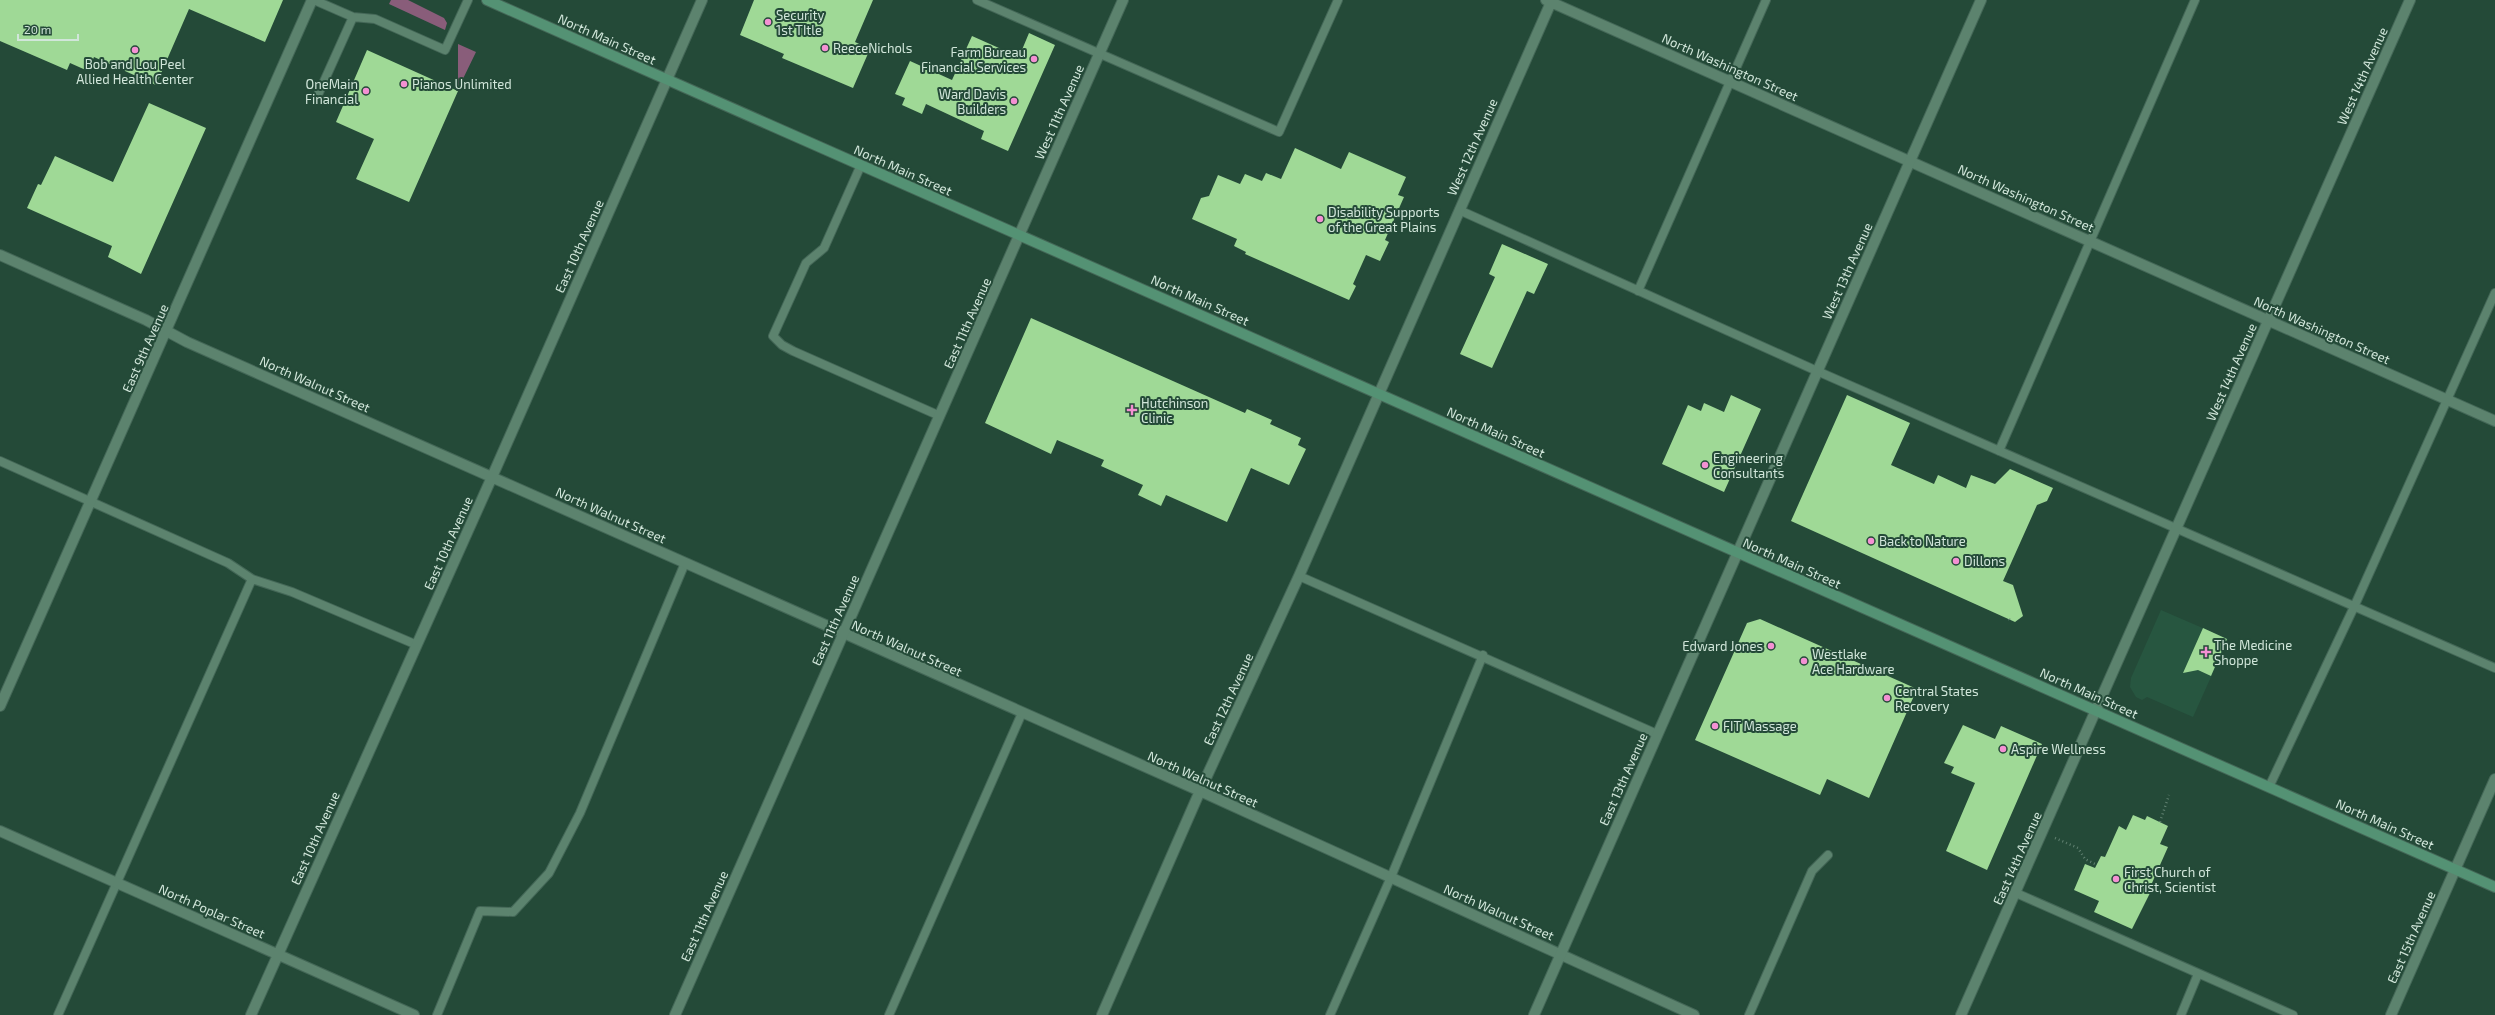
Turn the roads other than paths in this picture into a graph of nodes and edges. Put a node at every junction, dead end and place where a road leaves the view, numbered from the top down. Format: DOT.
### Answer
graph roads {
  1 [pos="313,0"];
  2 [pos="468,0"];
  3 [pos="487,0"];
  4 [pos="702,0"];
  5 [pos="977,0"];
  6 [pos="1123,0"];
  7 [pos="1338,0"];
  8 [pos="1766,0"];
  9 [pos="1981,0"];
  10 [pos="2195,0"];
  11 [pos="2410,0"];
  12 [pos="1550,1"];
  13 [pos="353,17"];
  14 [pos="1099,53"];
  15 [pos="667,80"];
  16 [pos="1730,82"];
  17 [pos="317,98"];
  18 [pos="1910,161"];
  19 [pos="861,165"];
  20 [pos="1459,210"];
  21 [pos="1020,235"];
  22 [pos="2091,242"];
  23 [pos="0,255"];
  24 [pos="1638,291"];
  25 [pos="2495,293"];
  26 [pos="2268,320"];
  27 [pos="166,331"];
  28 [pos="1817,371"];
  29 [pos="1378,394"];
  30 [pos="2448,400"];
  31 [pos="940,416"];
  32 [pos="2495,421"];
  33 [pos="1999,450"];
  34 [pos="0,461"];
  35 [pos="492,476"];
  36 [pos="90,502"];
  37 [pos="2177,529"];
  38 [pos="1737,553"];
  39 [pos="685,563"];
  40 [pos="1299,576"];
  41 [pos="252,580"];
  42 [pos="2354,607"];
  43 [pos="843,634"];
  44 [pos="416,644"];
  45 [pos="1483,656"];
  46 [pos="2495,668"];
  47 [pos="0,706"];
  48 [pos="2097,711"];
  49 [pos="1022,713"];
  50 [pos="1657,734"];
  51 [pos="2495,779"];
  52 [pos="2269,787"];
  53 [pos="1200,791"];
  54 [pos="0,831"];
  55 [pos="1828,855"];
  56 [pos="2455,870"];
  57 [pos="1391,878"];
  58 [pos="117,883"];
  59 [pos="2495,887"];
  60 [pos="2016,893"];
  61 [pos="1560,954"];
  62 [pos="277,955"];
  63 [pos="2198,974"];
  64 [pos="58,1015"];
  65 [pos="251,1015"];
  66 [pos="414,1015"];
  67 [pos="437,1015"];
  68 [pos="675,1015"];
  69 [pos="889,1015"];
  70 [pos="1102,1015"];
  71 [pos="1330,1015"];
  72 [pos="1534,1015"];
  73 [pos="1694,1015"];
  74 [pos="1749,1015"];
  75 [pos="1961,1015"];
  76 [pos="2181,1015"];
  77 [pos="2293,1015"];
  78 [pos="2391,1015"];
  1 -- 13 [label="lane"];
  1 -- 27 [label="street, East 9th Avenue"];
  2 -- 13 [label="lane"];
  3 -- 15 [label="main road, North Main Street"];
  4 -- 15 [label="street, East 10th Avenue"];
  5 -- 14 [label="lane"];
  6 -- 14 [label="street, West 11th Avenue"];
  7 -- 14 [label="lane"];
  8 -- 16 [label="lane"];
  9 -- 18 [label="street, West 13th Avenue"];
  10 -- 22 [label="lane"];
  11 -- 26 [label="street, West 14th Avenue"];
  12 -- 16 [label="street, North Washington Street"];
  12 -- 20 [label="street, West 12th Avenue"];
  13 -- 17 [label="lane"];
  14 -- 21 [label="street, West 11th Avenue"];
  15 -- 19 [label="main road, North Main Street"];
  15 -- 35 [label="street, East 10th Avenue"];
  16 -- 18 [label="street, North Washington Street"];
  16 -- 24 [label="lane"];
  18 -- 22 [label="street, North Washington Street"];
  18 -- 28 [label="street, West 13th Avenue"];
  19 -- 21 [label="main road, North Main Street"];
  19 -- 31 [label="lane"];
  20 -- 24 [label="lane"];
  20 -- 29 [label="street, West 12th Avenue"];
  21 -- 29 [label="main road, North Main Street"];
  21 -- 31 [label="street, East 11th Avenue"];
  22 -- 26 [label="street, North Washington Street"];
  22 -- 33 [label="lane"];
  23 -- 27 [label="street, North Walnut Street"];
  24 -- 28 [label="lane"];
  25 -- 30 [label="lane"];
  26 -- 30 [label="street, North Washington Street"];
  26 -- 37 [label="street, West 14th Avenue"];
  27 -- 35 [label="street, North Walnut Street"];
  27 -- 36 [label="street, East 9th Avenue"];
  28 -- 33 [label="lane"];
  28 -- 38 [label="street, West 13th Avenue"];
  29 -- 38 [label="main road, North Main Street"];
  29 -- 40 [label="street, East 12th Avenue"];
  30 -- 32 [label="street, North Washington Street"];
  30 -- 42 [label="lane"];
  31 -- 43 [label="street, East 11th Avenue"];
  33 -- 37 [label="lane"];
  34 -- 36 [label="lane"];
  35 -- 39 [label="street, North Walnut Street"];
  35 -- 44 [label="street, East 10th Avenue"];
  36 -- 41 [label="lane"];
  36 -- 47 [label="street, East 9th Avenue"];
  37 -- 42 [label="lane"];
  37 -- 48 [label="street, West 14th Avenue"];
  38 -- 48 [label="main road, North Main Street"];
  38 -- 50 [label="street, East 13th Avenue"];
  39 -- 43 [label="street, North Walnut Street"];
  39 -- 67 [label="lane"];
  40 -- 45 [label="lane"];
  40 -- 53 [label="street, East 12th Avenue"];
  41 -- 44 [label="lane"];
  41 -- 58 [label="lane"];
  42 -- 46 [label="lane"];
  42 -- 52 [label="lane"];
  43 -- 49 [label="street, North Walnut Street"];
  43 -- 68 [label="street, East 11th Avenue"];
  44 -- 62 [label="street, East 10th Avenue"];
  45 -- 50 [label="lane"];
  45 -- 57 [label="lane"];
  48 -- 52 [label="main road, North Main Street"];
  48 -- 60 [label="street, East 14th Avenue"];
  49 -- 53 [label="street, North Walnut Street"];
  49 -- 69 [label="lane"];
  50 -- 61 [label="street, East 13th Avenue"];
  51 -- 56 [label="street, East 15th Avenue"];
  52 -- 56 [label="main road, North Main Street"];
  53 -- 57 [label="street, North Walnut Street"];
  53 -- 70 [label="street, East 12th Avenue"];
  54 -- 58 [label="street, North Poplar Street"];
  55 -- 74 [label="lane"];
  56 -- 59 [label="main road, North Main Street"];
  56 -- 78 [label="street, East 15th Avenue"];
  57 -- 61 [label="street, North Walnut Street"];
  57 -- 71 [label="lane"];
  58 -- 62 [label="street, North Poplar Street"];
  58 -- 64 [label="lane"];
  60 -- 63 [label="lane"];
  60 -- 75 [label="street, East 14th Avenue"];
  61 -- 72 [label="street, East 13th Avenue"];
  61 -- 73 [label="street, North Walnut Street"];
  62 -- 65 [label="street, East 10th Avenue"];
  62 -- 66 [label="street, North Poplar Street"];
  63 -- 76 [label="lane"];
  63 -- 77 [label="lane"];
}
